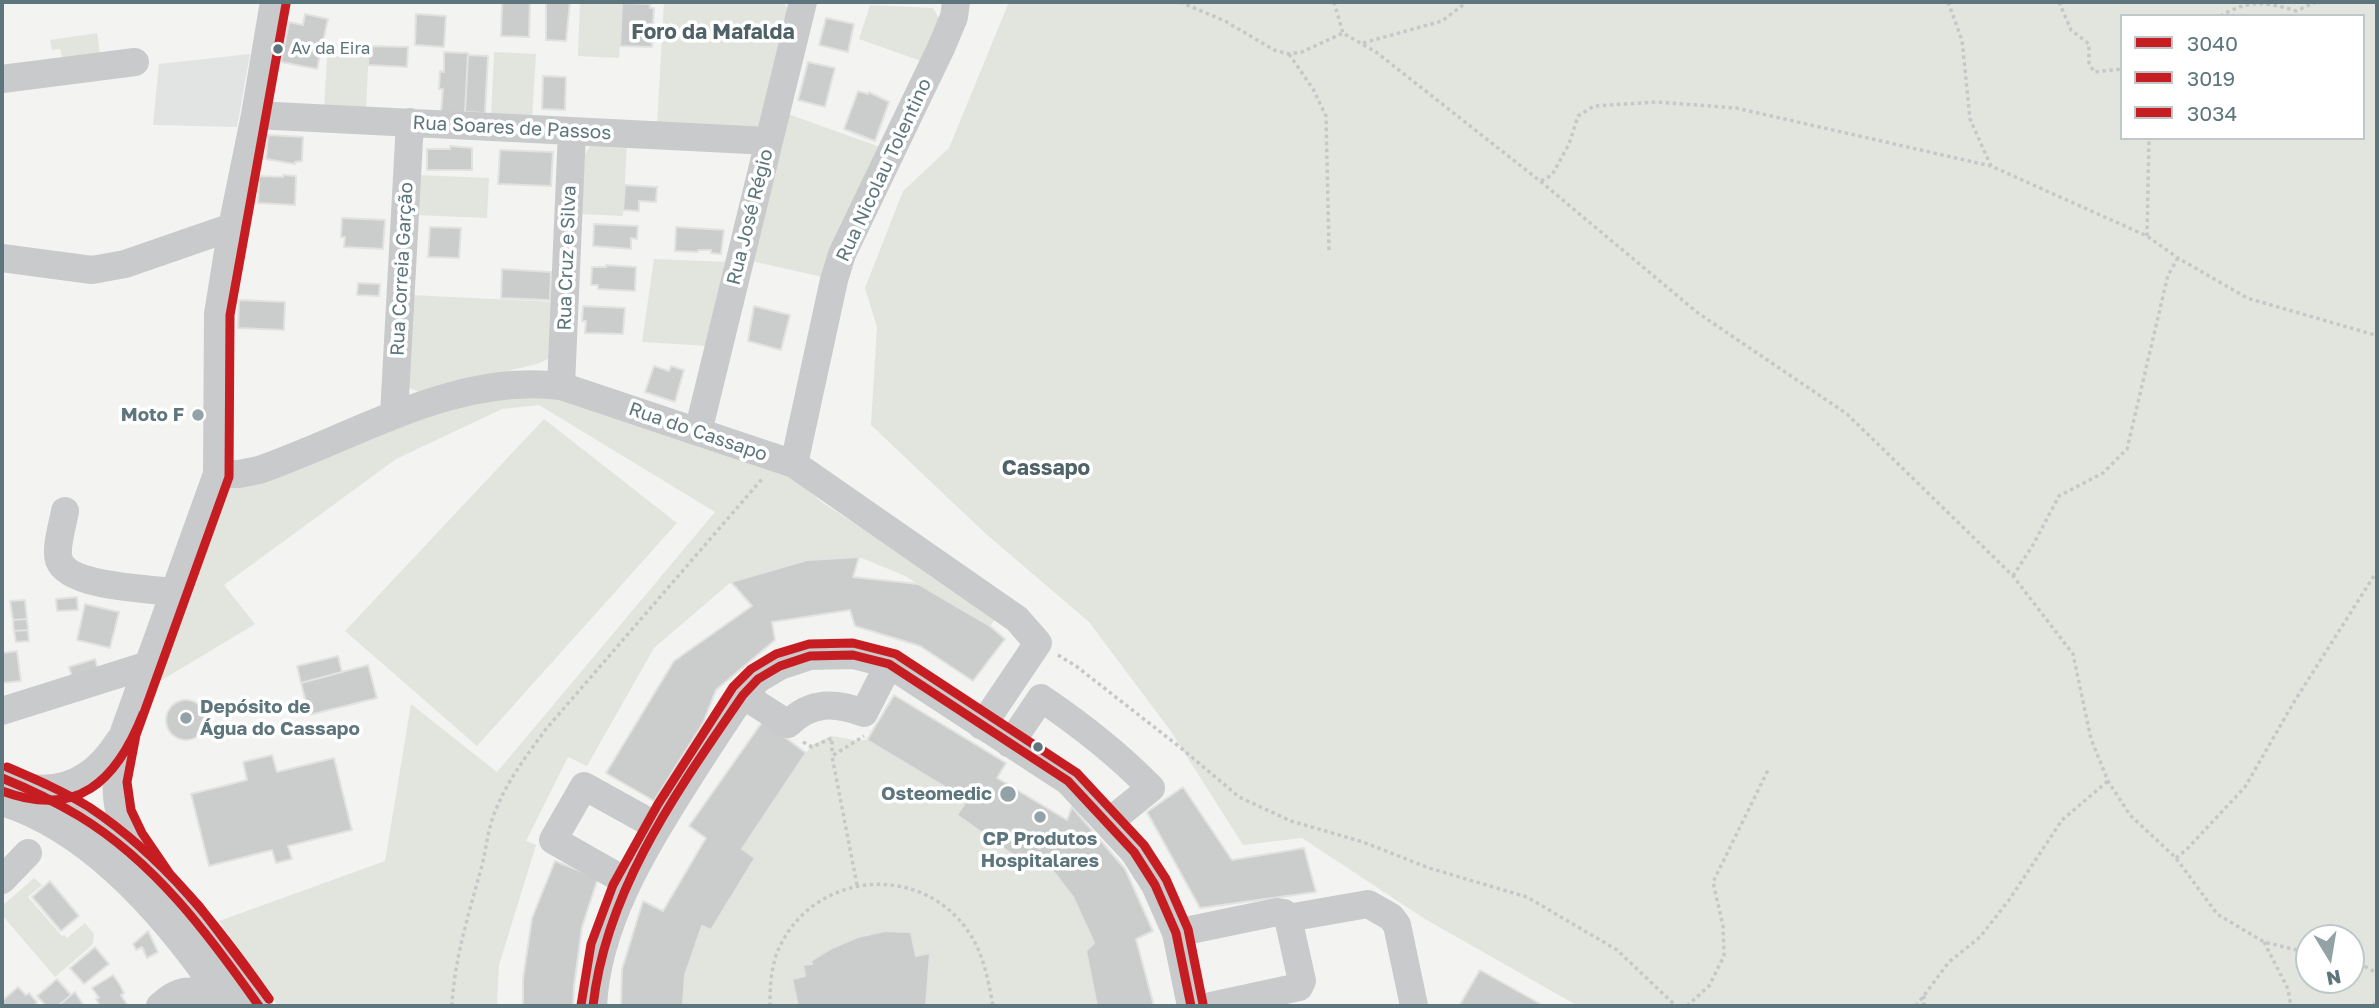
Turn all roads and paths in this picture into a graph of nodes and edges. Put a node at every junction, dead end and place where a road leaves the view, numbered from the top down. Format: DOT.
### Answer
graph roads {
  1 [pos="274,2"];
  2 [pos="803,2"];
  3 [pos="956,2"];
  4 [pos="1180,2"];
  5 [pos="1335,2"];
  6 [pos="1467,2"];
  7 [pos="1948,2"];
  8 [pos="2059,2"];
  9 [pos="2316,2"];
  10 [pos="2223,14"];
  11 [pos="1343,33"];
  12 [pos="1361,44"];
  13 [pos="1289,54"];
  14 [pos="135,62"];
  15 [pos="2120,69"];
  16 [pos="2,79"];
  17 [pos="255,115"];
  18 [pos="410,122"];
  19 [pos="572,131"];
  20 [pos="2149,140"];
  21 [pos="769,141"];
  22 [pos="1991,166"];
  23 [pos="1540,181"];
  24 [pos="232,227"];
  25 [pos="2147,236"];
  26 [pos="1329,250"];
  27 [pos="2,258"];
  28 [pos="2178,258"];
  29 [pos="2376,335"];
  30 [pos="561,386"];
  31 [pos="394,415"];
  32 [pos="698,432"];
  33 [pos="787,462"];
  34 [pos="217,474"];
  35 [pos="65,511"];
  36 [pos="2377,571"];
  37 [pos="2013,576"];
  38 [pos="173,592"];
  39 [pos="1038,643"];
  40 [pos="889,664"];
  41 [pos="148,665"];
  42 [pos="744,695"];
  43 [pos="2,711"];
  44 [pos="982,726"];
  45 [pos="124,732"];
  46 [pos="862,740"];
  47 [pos="1010,744"];
  48 [pos="809,746"];
  49 [pos="832,756"];
  50 [pos="1769,768"];
  51 [pos="2,778"];
  52 [pos="2108,781"];
  53 [pos="29,788"];
  54 [pos="2,802"];
  55 [pos="1109,822"];
  56 [pos="658,827"];
  57 [pos="28,853"];
  58 [pos="2176,858"];
  59 [pos="2,880"];
  60 [pos="160,882"];
  61 [pos="627,882"];
  62 [pos="857,885"];
  63 [pos="1288,918"];
  64 [pos="1176,933"];
  65 [pos="2264,942"];
  66 [pos="2295,950"];
  67 [pos="1924,993"];
  68 [pos="2377,1000"];
  69 [pos="225,1002"];
  70 [pos="160,1006"];
  71 [pos="258,1006"];
  72 [pos="452,1006"];
  73 [pos="593,1006"];
  74 [pos="770,1006"];
  75 [pos="993,1006"];
  76 [pos="1191,1006"];
  77 [pos="1211,1006"];
  78 [pos="1414,1006"];
  79 [pos="1676,1006"];
  80 [pos="1687,1006"];
  81 [pos="1916,1006"];
  82 [pos="1924,1006"];
  83 [pos="2291,1006"];
  84 [pos="2373,1006"];
  1 -- 17 [label="street"];
  2 -- 21 [label="street, Rua José Régio"];
  3 -- 33 [label="street, Rua Nicolau Tolentino"];
  4 -- 13 [label="path"];
  5 -- 11 [label="path"];
  6 -- 12 [label="path"];
  7 -- 22 [label="path"];
  8 -- 15 [label="path"];
  9 -- 10 [label="path"];
  11 -- 12 [label="path"];
  11 -- 13 [label="path"];
  12 -- 23 [label="path"];
  13 -- 26 [label="path"];
  14 -- 16 [label="street"];
  17 -- 18 [label="street, Rua Soares de Passos"];
  17 -- 24 [label="street"];
  18 -- 19 [label="street, Rua Soares de Passos"];
  18 -- 31 [label="street, Rua Correia Garção"];
  19 -- 21 [label="street, Rua Soares de Passos"];
  19 -- 30 [label="street, Rua Cruz e Silva"];
  20 -- 25 [label="path"];
  21 -- 32 [label="street, Rua José Régio"];
  22 -- 23 [label="path"];
  22 -- 25 [label="path"];
  23 -- 37 [label="path"];
  24 -- 27 [label="street"];
  24 -- 34 [label="street"];
  25 -- 28 [label="path"];
  28 -- 29 [label="path"];
  28 -- 37 [label="path"];
  30 -- 31 [label="street, Rua do Cassapo"];
  30 -- 32 [label="street, Rua do Cassapo"];
  31 -- 34 [label="street, Rua do Cassapo"];
  32 -- 33 [label="street, Rua do Cassapo"];
  33 -- 39 [label="street, Rua do Cassapo"];
  33 -- 72 [label="path"];
  34 -- 38 [label="street"];
  35 -- 38 [label="street"];
  36 -- 58 [label="path"];
  37 -- 52 [label="path"];
  38 -- 41 [label="street"];
  39 -- 44 [label="street"];
  39 -- 79 [label="path"];
  40 -- 42 [label="street"];
  40 -- 42 [label="street"];
  40 -- 44 [label="street"];
  41 -- 43 [label="street"];
  41 -- 45 [label="street"];
  42 -- 56 [label="street"];
  44 -- 47 [label="street"];
  45 -- 53 [label="street"];
  45 -- 60 [label="street"];
  46 -- 49 [label="path"];
  47 -- 55 [label="street"];
  47 -- 55 [label="street"];
  48 -- 49 [label="path"];
  49 -- 62 [label="path"];
  50 -- 80 [label="path"];
  51 -- 53 [label="street"];
  52 -- 58 [label="path"];
  52 -- 67 [label="path"];
  53 -- 60 [label="street"];
  54 -- 69 [label="street"];
  55 -- 64 [label="street"];
  56 -- 61 [label="street"];
  56 -- 61 [label="street"];
  57 -- 59 [label="street"];
  58 -- 65 [label="path"];
  60 -- 71 [label="street"];
  61 -- 73 [label="street"];
  62 -- 74 [label="path"];
  62 -- 75 [label="path"];
  63 -- 64 [label="street"];
  63 -- 77 [label="street"];
  63 -- 78 [label="street"];
  64 -- 76 [label="street"];
  65 -- 66 [label="path"];
  65 -- 83 [label="path"];
  67 -- 81 [label="path"];
  67 -- 82 [label="path"];
  68 -- 84 [label="path"];
  69 -- 70 [label="street"];
}
